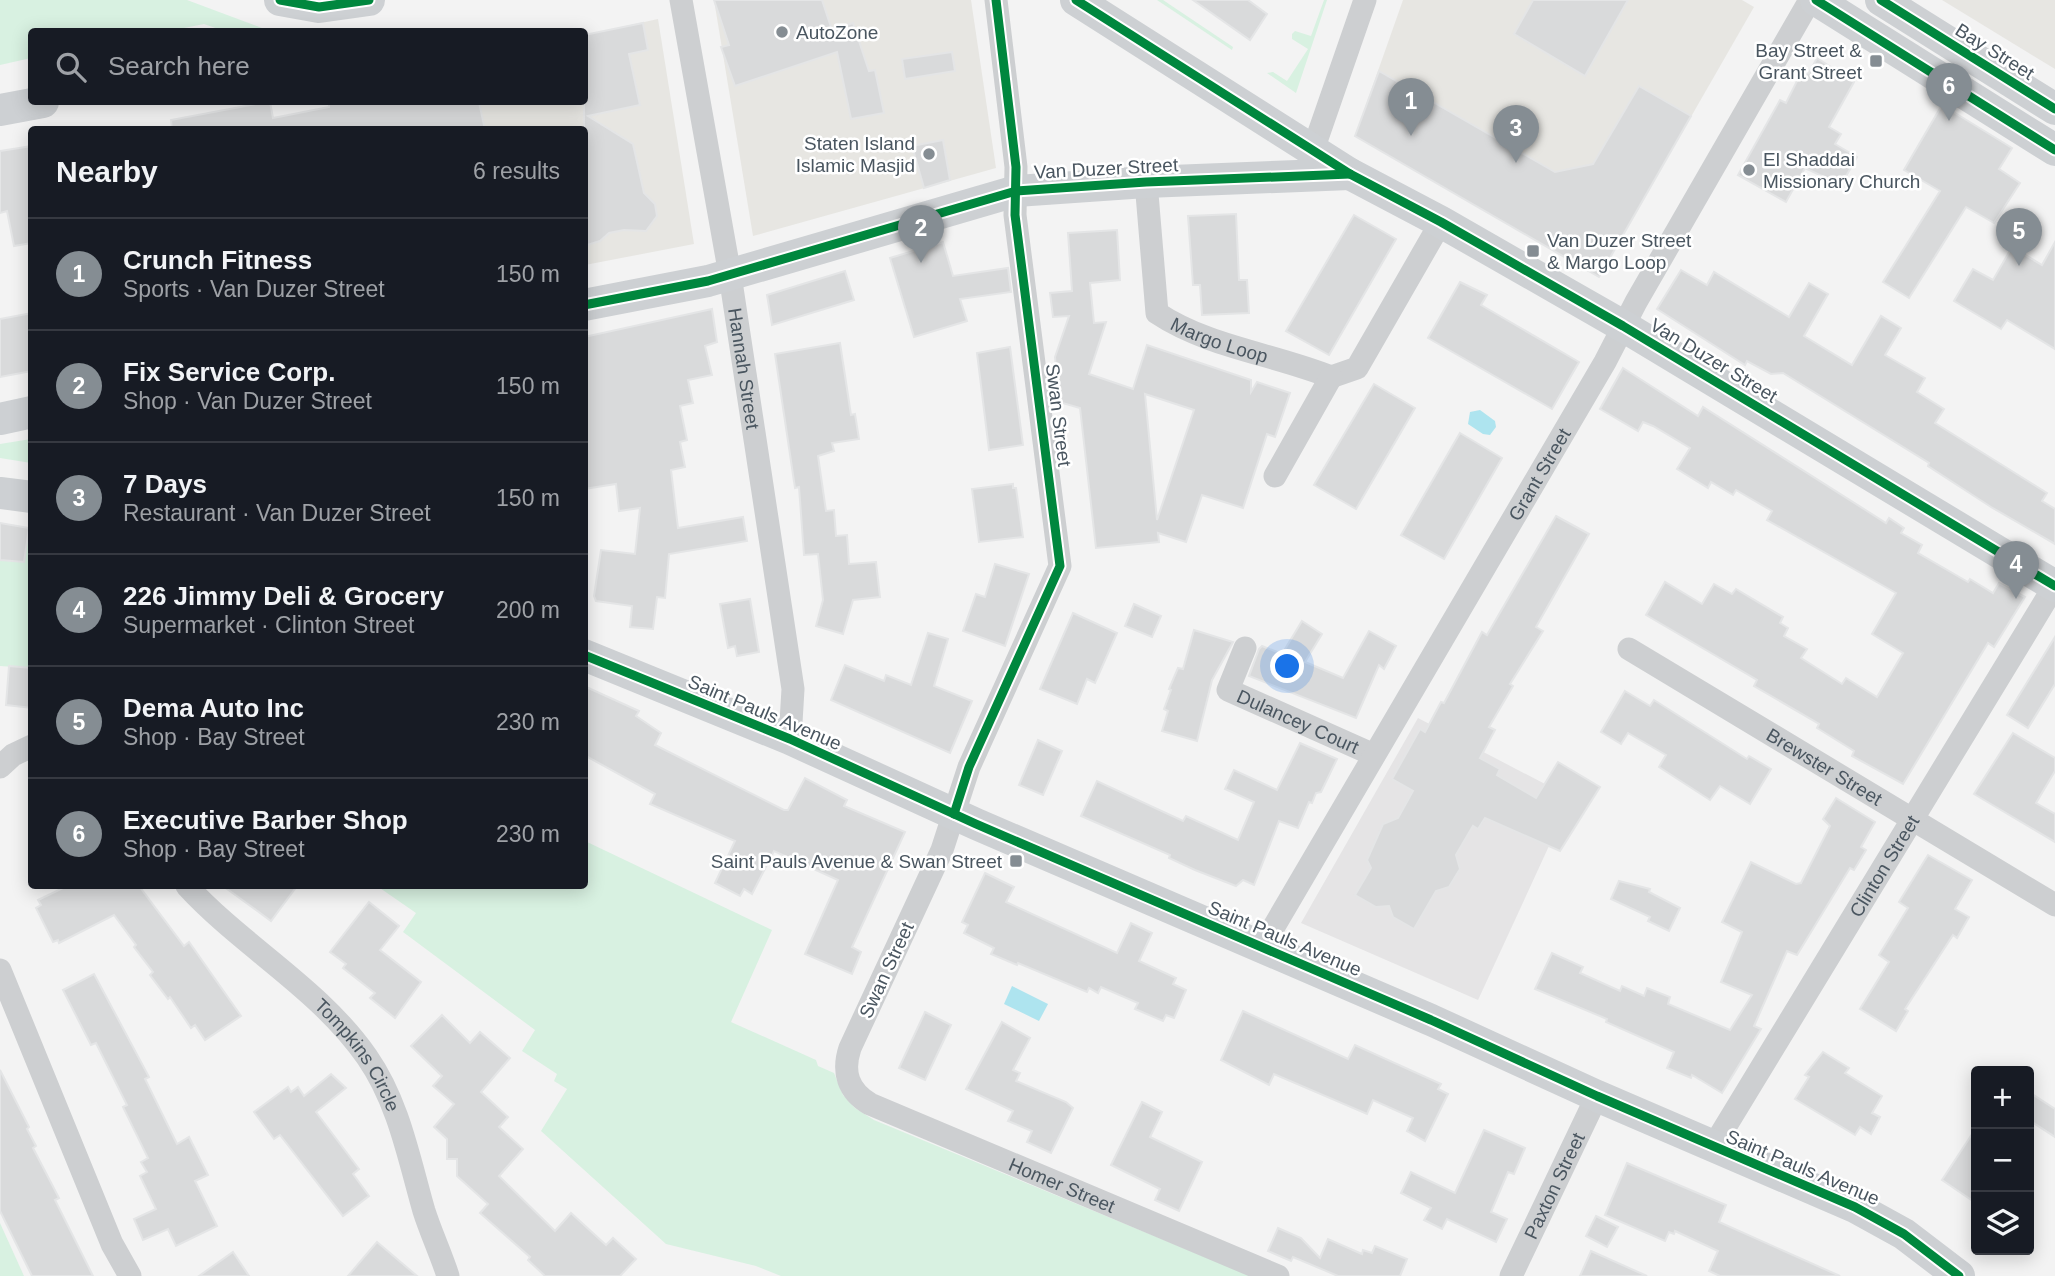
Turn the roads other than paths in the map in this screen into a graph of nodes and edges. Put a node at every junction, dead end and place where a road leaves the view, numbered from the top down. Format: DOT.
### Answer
graph roads {
  1 [pos="280,0"];
  2 [pos="369,0"];
  3 [pos="681,0"];
  4 [pos="996,0"];
  5 [pos="1076,0"];
  6 [pos="1365,0"];
  7 [pos="1810,0"];
  8 [pos="1815,0"];
  9 [pos="1881,0"];
  10 [pos="325,19"];
  11 [pos="28,105"];
  12 [pos="2055,109"];
  13 [pos="0,110"];
  14 [pos="1313,150"];
  15 [pos="2055,150"];
  16 [pos="1350,174"];
  17 [pos="1146,181"];
  18 [pos="1016,191"];
  19 [pos="1441,222"];
  20 [pos="730,275"];
  21 [pos="588,304"];
  22 [pos="1623,326"];
  23 [pos="1331,377"];
  24 [pos="28,413"];
  25 [pos="0,419"];
  26 [pos="1275,476"];
  27 [pos="0,493"];
  28 [pos="28,496"];
  29 [pos="2055,585"];
  30 [pos="1245,648"];
  31 [pos="1629,649"];
  32 [pos="588,657"];
  33 [pos="790,739"];
  34 [pos="28,748"];
  35 [pos="1374,755"];
  36 [pos="0,767"];
  37 [pos="954,814"];
  38 [pos="1913,820"];
  39 [pos="190,889"];
  40 [pos="2055,905"];
  41 [pos="1262,947"];
  42 [pos="0,970"];
  43 [pos="851,1088"];
  44 [pos="1597,1096"];
  45 [pos="1713,1147"];
  46 [pos="130,1276"];
  47 [pos="448,1276"];
  48 [pos="1278,1276"];
  49 [pos="1511,1276"];
  50 [pos="1959,1276"];
  1 -- 10 [label="main road"];
  2 -- 10 [label="main road"];
  3 -- 20 [label="street, Hannah Street"];
  4 -- 18 [label="street, Swan Street"];
  5 -- 14 [label="main road, Van Duzer Street"];
  6 -- 14 [label="street"];
  7 -- 22 [label="street, Grant Street"];
  8 -- 15 [label="main road"];
  9 -- 12 [label="main road, Bay Street"];
  11 -- 13 [label="main road"];
  14 -- 16 [label="main road, Van Duzer Street"];
  16 -- 17 [label="main road, Van Duzer Street"];
  16 -- 19 [label="main road, Van Duzer Street"];
  17 -- 18 [label="main road, Van Duzer Street"];
  17 -- 23 [label="street, Margo Loop"];
  18 -- 20 [label="main road, Van Duzer Street"];
  18 -- 37 [label="street, Swan Street"];
  19 -- 22 [label="main road, Van Duzer Street"];
  19 -- 23 [label="street"];
  20 -- 21 [label="main road, Van Duzer Street"];
  20 -- 33 [label="street, Hannah Street"];
  22 -- 29 [label="main road, Van Duzer Street"];
  22 -- 35 [label="street, Grant Street"];
  23 -- 26 [label="street"];
  24 -- 25 [label="main road"];
  27 -- 28 [label="main road"];
  29 -- 38 [label="street, Clinton Street"];
  30 -- 35 [label="street, Dulancey Court"];
  31 -- 38 [label="street, Brewster Street"];
  32 -- 33 [label="main road, Saint Pauls Avenue"];
  33 -- 37 [label="main road, Saint Pauls Avenue"];
  34 -- 36 [label="street"];
  35 -- 41 [label="street, Grant Street"];
  37 -- 41 [label="main road, Saint Pauls Avenue"];
  37 -- 43 [label="street, Swan Street"];
  38 -- 40 [label="street, Brewster Street"];
  38 -- 45 [label="street, Clinton Street"];
  39 -- 47 [label="street, Tompkins Circle"];
  41 -- 44 [label="main road, Saint Pauls Avenue"];
  42 -- 46 [label="street"];
  43 -- 48 [label="street, Homer Street"];
  44 -- 45 [label="main road, Saint Pauls Avenue"];
  44 -- 49 [label="street, Paxton Street"];
  45 -- 50 [label="main road, Saint Pauls Avenue"];
}
